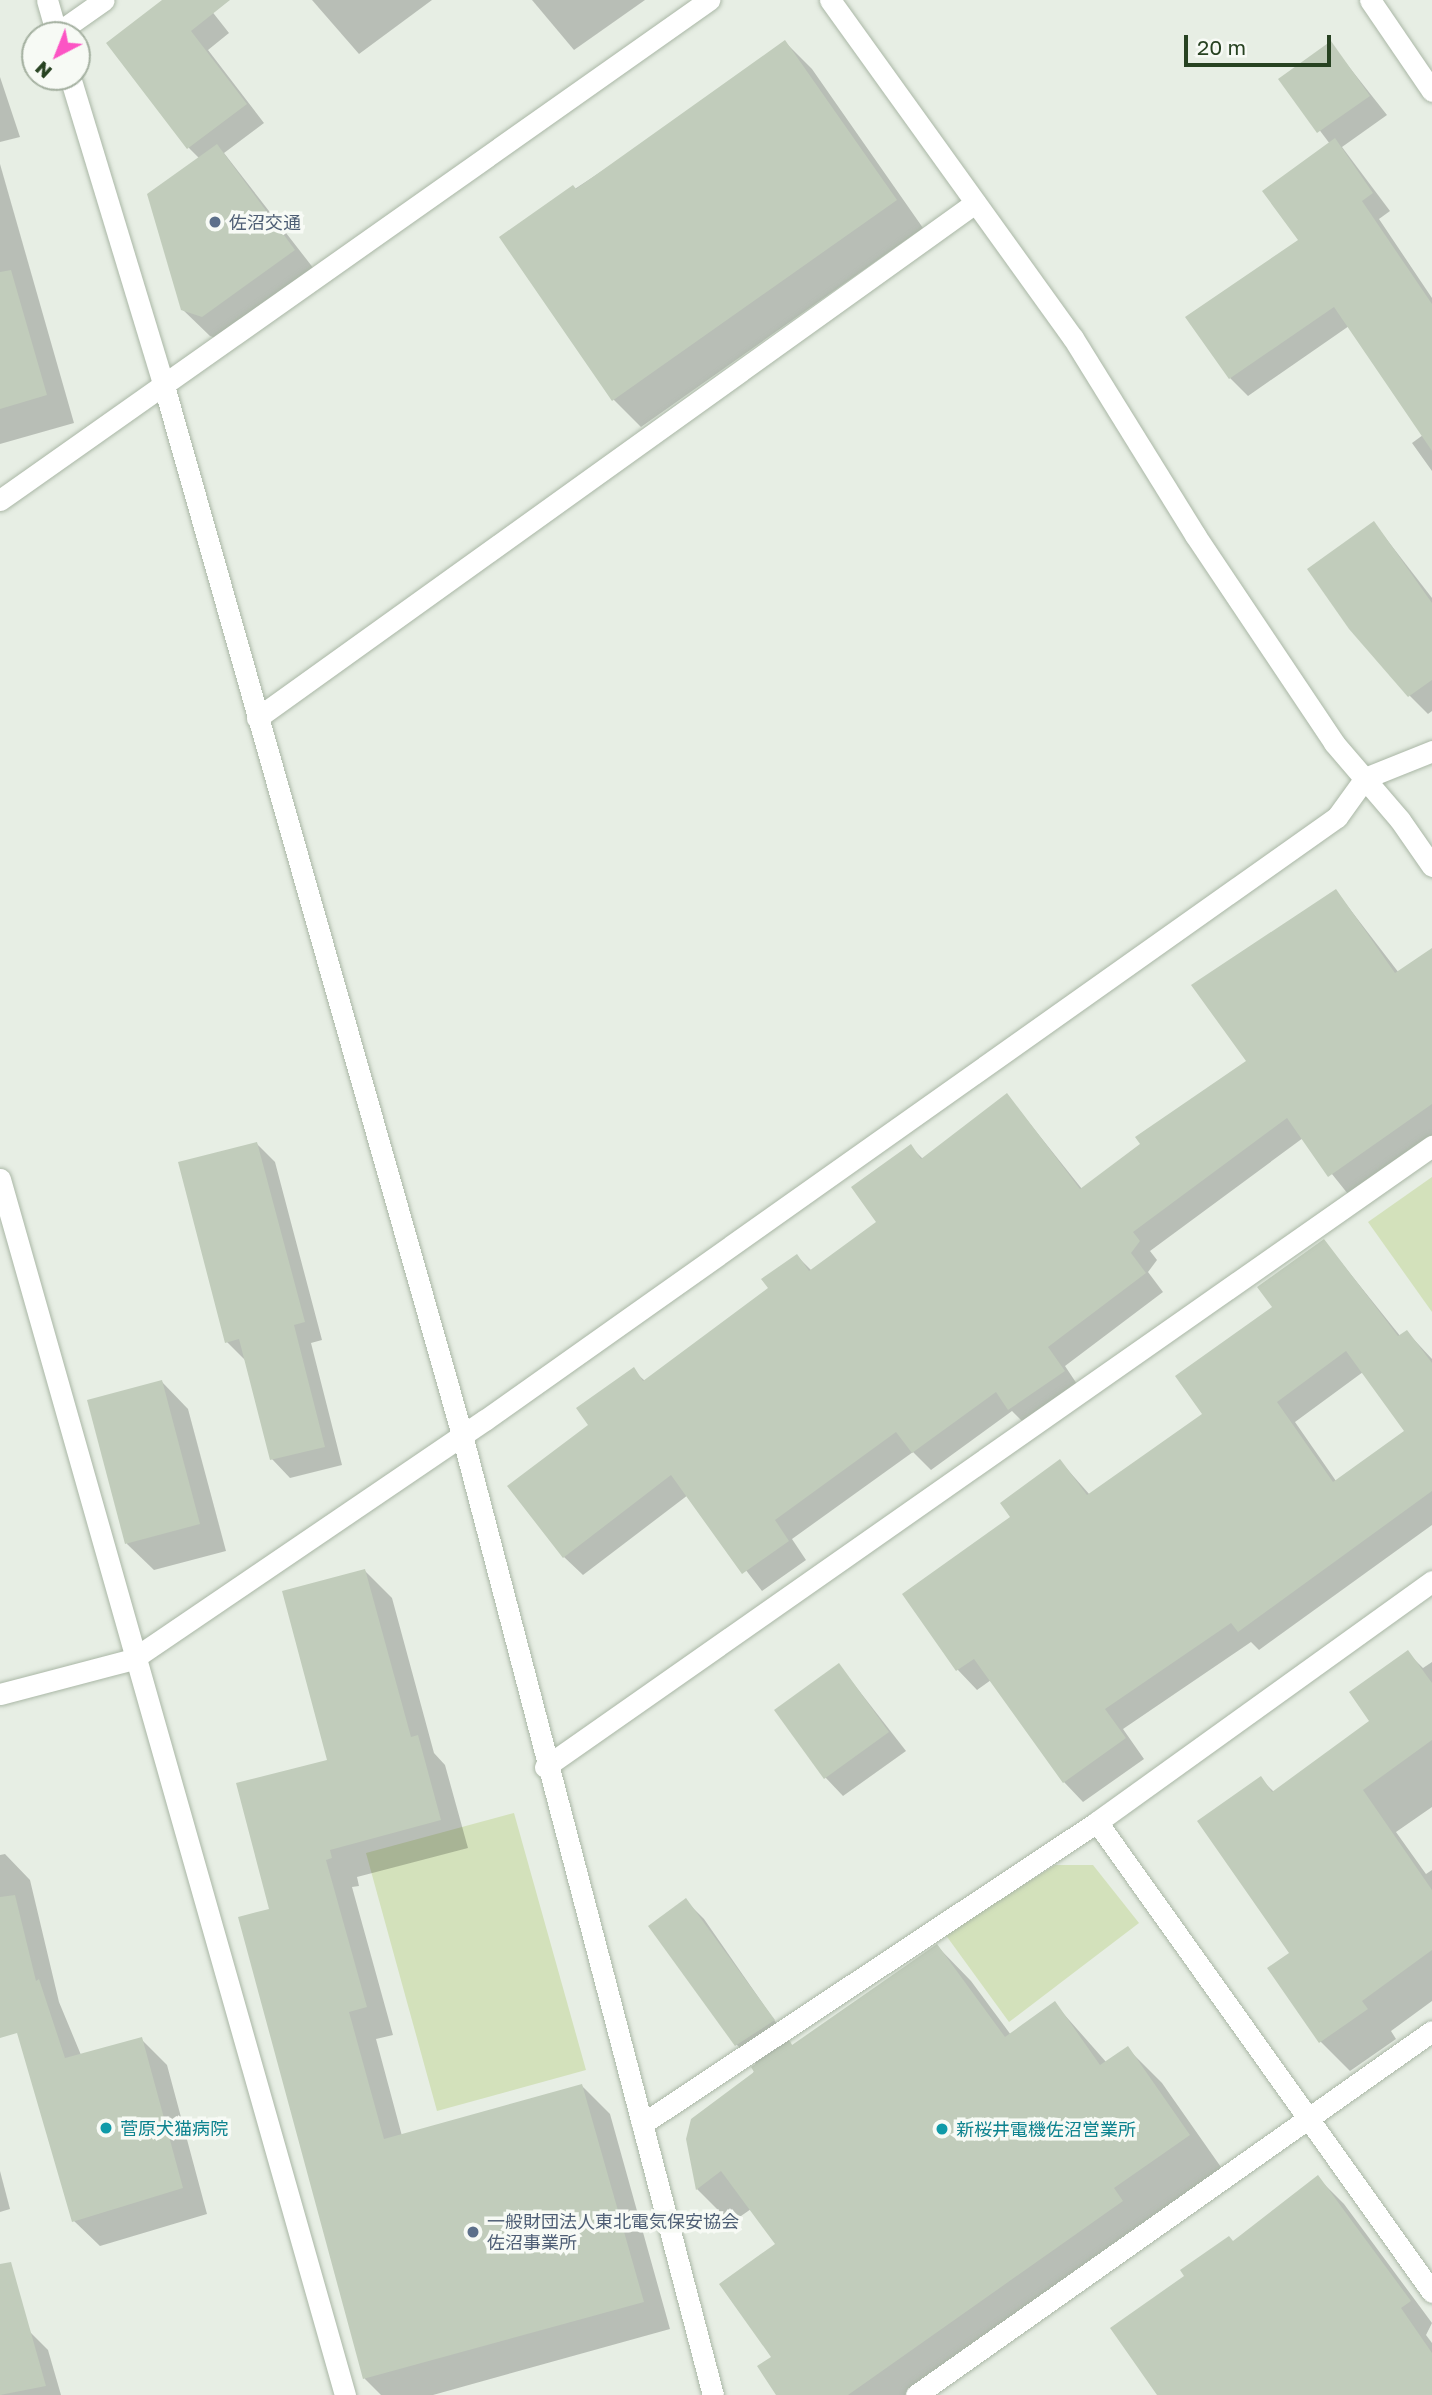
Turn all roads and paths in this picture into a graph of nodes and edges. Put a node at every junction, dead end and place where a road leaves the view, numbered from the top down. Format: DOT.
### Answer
graph roads {
  1 [pos="47,0"];
  2 [pos="104,0"];
  3 [pos="709,0"];
  4 [pos="830,0"];
  5 [pos="1370,0"];
  6 [pos="53,21"];
  7 [pos="75,21"];
  8 [pos="74,91"];
  9 [pos="1432,91"];
  10 [pos="975,203"];
  11 [pos="164,386"];
  12 [pos="0,500"];
  13 [pos="257,718"];
  14 [pos="1432,751"];
  15 [pos="1365,778"];
  16 [pos="1432,866"];
  17 [pos="1432,1146"];
  18 [pos="0,1179"];
  19 [pos="462,1435"];
  20 [pos="1432,1581"];
  21 [pos="133,1659"];
  22 [pos="0,1694"];
  23 [pos="545,1767"];
  24 [pos="1097,1822"];
  25 [pos="1432,2031"];
  26 [pos="1310,2115"];
  27 [pos="642,2124"];
  28 [pos="1432,2291"];
  29 [pos="345,2395"];
  30 [pos="713,2395"];
  31 [pos="916,2395"];
  1 -- 6 [label="street"];
  2 -- 7 [label="street"];
  3 -- 11 [label="street"];
  4 -- 10 [label="street"];
  5 -- 9 [label="street"];
  8 -- 11 [label="street"];
  10 -- 13 [label="street"];
  10 -- 15 [label="street"];
  11 -- 12 [label="street"];
  11 -- 13 [label="street"];
  13 -- 19 [label="street"];
  14 -- 15 [label="street"];
  15 -- 16 [label="street"];
  15 -- 19 [label="street"];
  17 -- 23 [label="street"];
  18 -- 21 [label="street"];
  19 -- 21 [label="street"];
  19 -- 23 [label="street"];
  20 -- 24 [label="street"];
  21 -- 22 [label="street"];
  21 -- 29 [label="street"];
  23 -- 27 [label="street"];
  24 -- 26 [label="street"];
  24 -- 27 [label="street"];
  25 -- 26 [label="street"];
  26 -- 28 [label="street"];
  26 -- 31 [label="street"];
  27 -- 30 [label="street"];
}
